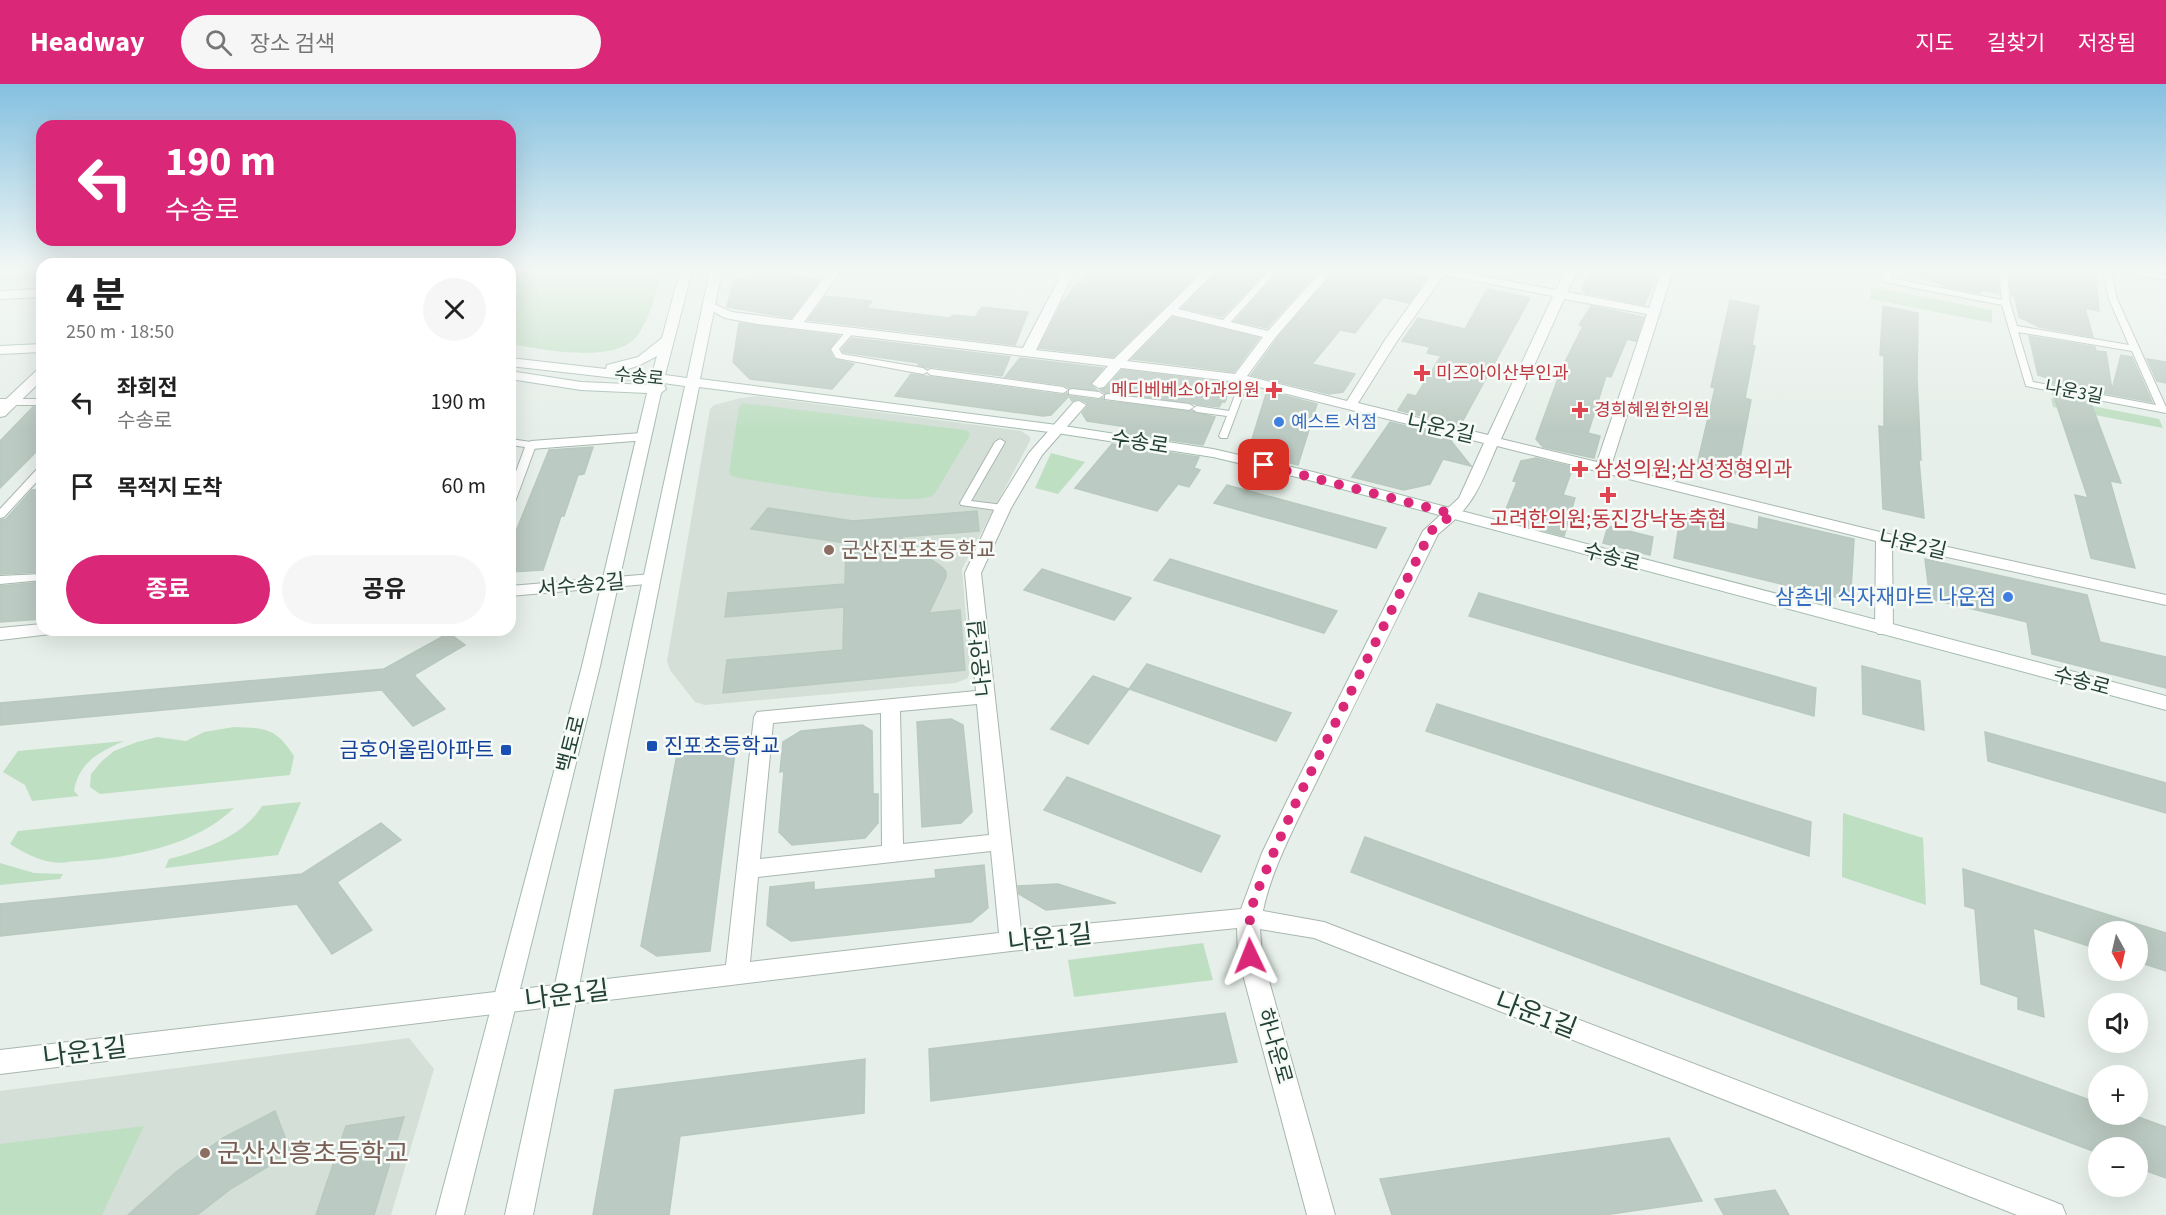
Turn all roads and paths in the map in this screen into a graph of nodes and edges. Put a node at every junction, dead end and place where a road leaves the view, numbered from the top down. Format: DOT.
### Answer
graph roads {
  1 [pos="673,324"];
  2 [pos="705,324"];
  3 [pos="795,324"];
  4 [pos="1043,324"];
  5 [pos="1157,324"];
  6 [pos="1224,324"];
  7 [pos="1281,324"];
  8 [pos="1403,324"];
  9 [pos="1546,324"];
  10 [pos="1649,324"];
  11 [pos="2011,324"];
  12 [pos="2124,324"];
  13 [pos="2012,328"];
  14 [pos="851,331"];
  15 [pos="1271,335"];
  16 [pos="669,338"];
  17 [pos="36,339"];
  18 [pos="0,341"];
  19 [pos="36,348"];
  20 [pos="2136,349"];
  21 [pos="0,350"];
  22 [pos="1029,352"];
  23 [pos="516,363"];
  24 [pos="1119,363"];
  25 [pos="561,368"];
  26 [pos="516,376"];
  27 [pos="36,378"];
  28 [pos="1242,378"];
  29 [pos="657,384"];
  30 [pos="692,386"];
  31 [pos="1087,394"];
  32 [pos="6,402"];
  33 [pos="36,402"];
  34 [pos="1350,406"];
  35 [pos="2164,409"];
  36 [pos="0,413"];
  37 [pos="1233,414"];
  38 [pos="1058,429"];
  39 [pos="1224,436"];
  40 [pos="642,437"];
  41 [pos="1494,440"];
  42 [pos="1000,442"];
  43 [pos="516,443"];
  44 [pos="531,444"];
  45 [pos="1603,468"];
  46 [pos="36,476"];
  47 [pos="516,485"];
  48 [pos="1003,508"];
  49 [pos="1453,514"];
  50 [pos="0,515"];
  51 [pos="1884,538"];
  52 [pos="36,577"];
  53 [pos="652,579"];
  54 [pos="0,580"];
  55 [pos="609,583"];
  56 [pos="516,591"];
  57 [pos="2166,600"];
  58 [pos="1884,630"];
  59 [pos="36,631"];
  60 [pos="0,634"];
  61 [pos="984,697"];
  62 [pos="2166,703"];
  63 [pos="890,705"];
  64 [pos="1000,843"];
  65 [pos="893,854"];
  66 [pos="748,869"];
  67 [pos="1250,918"];
  68 [pos="1011,941"];
  69 [pos="737,974"];
  70 [pos="565,996"];
  71 [pos="504,1003"];
  72 [pos="0,1062"];
  73 [pos="450,1215"];
  74 [pos="519,1215"];
  75 [pos="1321,1215"];
  76 [pos="2052,1215"];
  1 -- 16 [label="street, 백토로"];
  2 -- 30 [label="street, 백토로"];
  3 -- 14 [label="street, 나운2길"];
  4 -- 22 [label="street"];
  5 -- 24 [label="street, 나운안길"];
  6 -- 15 [label="street"];
  7 -- 15 [label="street"];
  8 -- 34 [label="street"];
  9 -- 41 [label="street, 하나운로"];
  10 -- 45 [label="street"];
  11 -- 13 [label="lane, 나운3길"];
  12 -- 20 [label="lane, 나운3길"];
  13 -- 20 [label="lane"];
  13 -- 35 [label="lane, 나운3길"];
  14 -- 22 [label="street, 나운2길"];
  14 -- 31 [label="lane"];
  15 -- 28 [label="street"];
  16 -- 25 [label="street"];
  16 -- 29 [label="street, 백토로"];
  17 -- 18 [label="street"];
  19 -- 21 [label="street"];
  20 -- 35 [label="lane, 나운3길"];
  22 -- 24 [label="street, 나운2길"];
  23 -- 25 [label="street, 수송로"];
  24 -- 28 [label="street, 나운2길"];
  24 -- 31 [label="street, 나운안길"];
  25 -- 29 [label="street, 수송로"];
  26 -- 29 [label="street, 수송로"];
  27 -- 32 [label="street"];
  28 -- 34 [label="street, 나운2길"];
  28 -- 37 [label="lane"];
  29 -- 30 [label="street, 수송로"];
  29 -- 40 [label="street, 백토로"];
  30 -- 38 [label="street, 수송로"];
  30 -- 53 [label="street, 백토로"];
  31 -- 37 [label="lane"];
  31 -- 38 [label="street, 나운안길"];
  32 -- 33 [label="lane"];
  32 -- 36 [label="street"];
  34 -- 41 [label="street, 나운2길"];
  37 -- 39 [label="lane"];
  38 -- 48 [label="street, 나운안길"];
  38 -- 49 [label="street, 수송로"];
  40 -- 44 [label="street"];
  40 -- 55 [label="street, 백토로"];
  41 -- 45 [label="street, 나운2길"];
  41 -- 49 [label="street, 하나운로"];
  42 -- 48 [label="lane"];
  43 -- 44 [label="lane"];
  44 -- 47 [label="lane"];
  45 -- 51 [label="street, 나운2길"];
  46 -- 50 [label="lane"];
  48 -- 61 [label="street, 나운안길"];
  49 -- 58 [label="street, 수송로"];
  49 -- 67 [label="street, 하나운로"];
  51 -- 57 [label="street, 나운2길"];
  51 -- 58 [label="street"];
  52 -- 54 [label="lane"];
  53 -- 55 [label="street, 서수송2길"];
  53 -- 70 [label="street, 백토로"];
  55 -- 56 [label="street, 서수송2길"];
  55 -- 71 [label="street, 백토로"];
  58 -- 62 [label="street, 수송로"];
  59 -- 60 [label="street"];
  61 -- 63 [label="street"];
  61 -- 64 [label="street, 나운안길"];
  63 -- 65 [label="street"];
  63 -- 66 [label="street"];
  64 -- 65 [label="street"];
  64 -- 68 [label="street, 나운안길"];
  65 -- 66 [label="street"];
  66 -- 69 [label="street"];
  67 -- 68 [label="street, 나운1길"];
  67 -- 75 [label="street, 하나운로"];
  67 -- 76 [label="street, 나운1길"];
  68 -- 69 [label="street, 나운1길"];
  69 -- 70 [label="street, 나운1길"];
  70 -- 71 [label="street, 나운1길"];
  70 -- 74 [label="street, 백토로"];
  71 -- 72 [label="street, 나운1길"];
  71 -- 73 [label="street, 백토로"];
}
